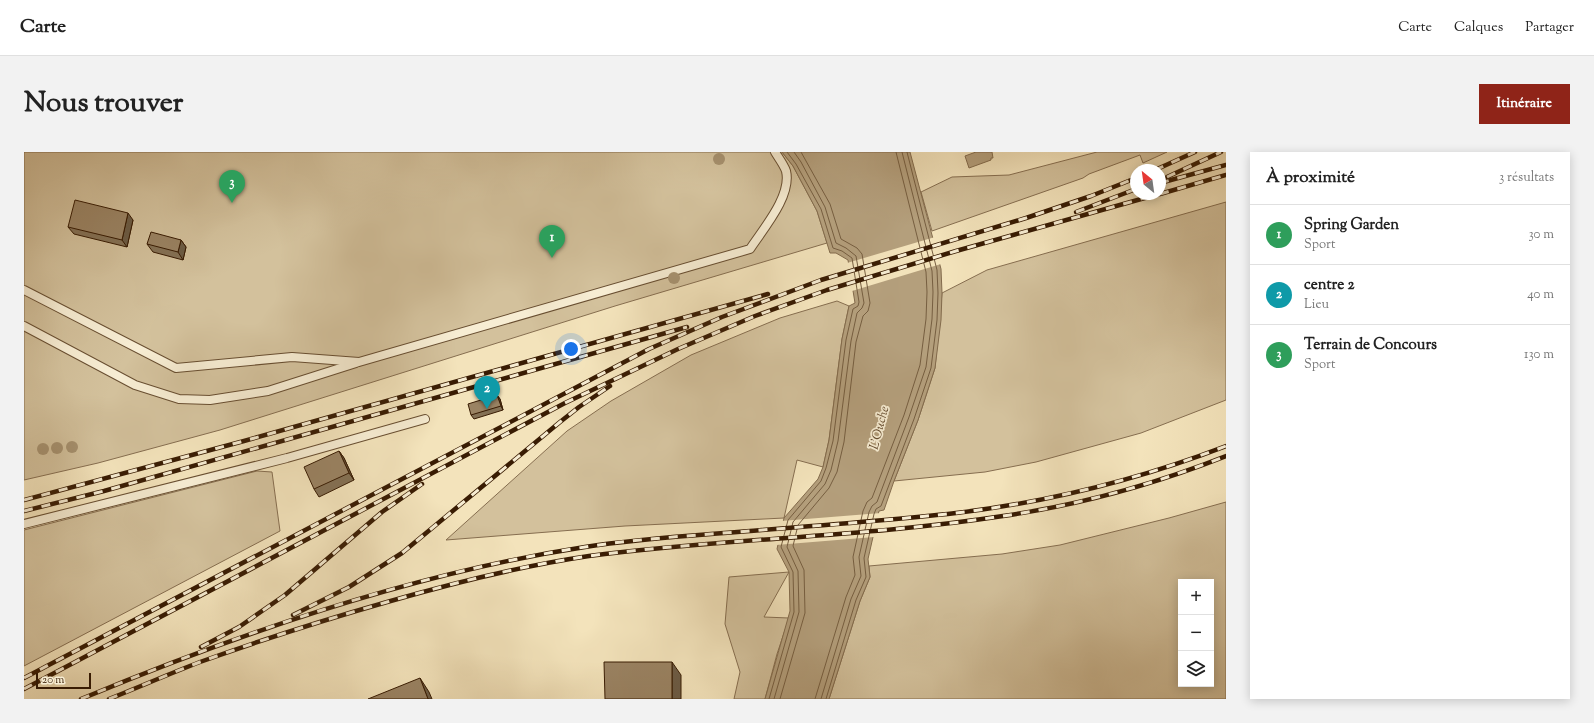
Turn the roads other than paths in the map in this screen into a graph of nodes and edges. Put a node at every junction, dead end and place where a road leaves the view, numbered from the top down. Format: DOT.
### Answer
graph roads {
  1 [pos="774,152"];
  2 [pos="24,290"];
  3 [pos="24,326"];
  4 [pos="359,362"];
  5 [pos="425,419"];
  6 [pos="24,524"];
  1 -- 4 [label="lane"];
  2 -- 4 [label="lane"];
  3 -- 4 [label="lane"];
  5 -- 6 [label="lane"];
}
